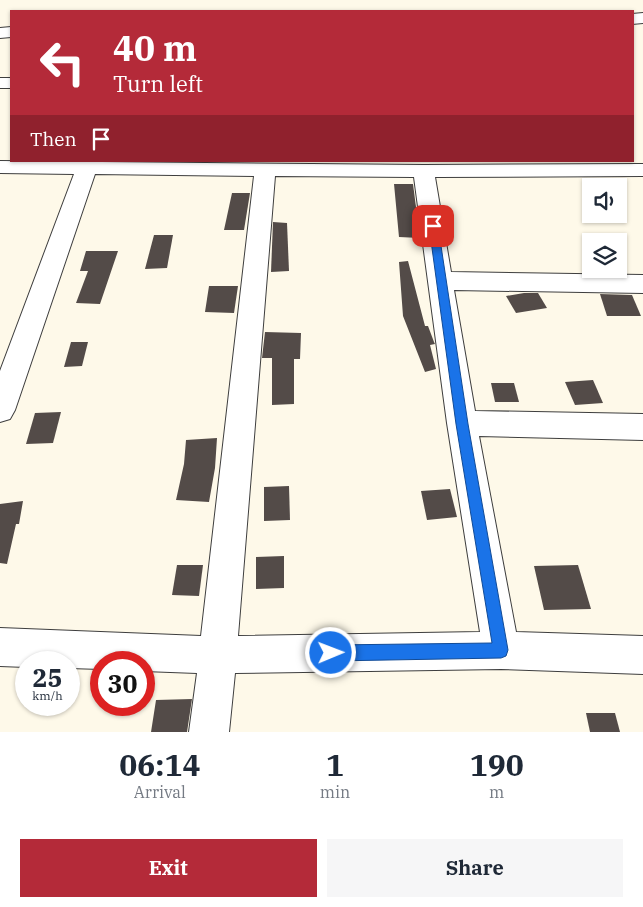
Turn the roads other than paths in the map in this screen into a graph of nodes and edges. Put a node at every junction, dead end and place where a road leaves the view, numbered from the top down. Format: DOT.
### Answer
graph roads {
  1 [pos="0,167"];
  2 [pos="87,168"];
  3 [pos="265,168"];
  4 [pos="643,170"];
  5 [pos="424,171"];
  6 [pos="442,281"];
  7 [pos="643,284"];
  8 [pos="12,347"];
  9 [pos="0,410"];
  10 [pos="462,424"];
  11 [pos="643,427"];
  12 [pos="0,647"];
  13 [pos="501,650"];
  14 [pos="218,655"];
  15 [pos="643,655"];
  16 [pos="208,732"];
  1 -- 2 [label="street"];
  2 -- 3 [label="street"];
  2 -- 8 [label="street"];
  3 -- 5 [label="street"];
  3 -- 14 [label="street"];
  4 -- 5 [label="street"];
  5 -- 6 [label="street"];
  6 -- 7 [label="street"];
  6 -- 10 [label="street"];
  8 -- 9 [label="street"];
  10 -- 11 [label="street"];
  10 -- 13 [label="street"];
  12 -- 14 [label="street"];
  13 -- 14 [label="street"];
  13 -- 15 [label="street"];
  14 -- 16 [label="street"];
}
